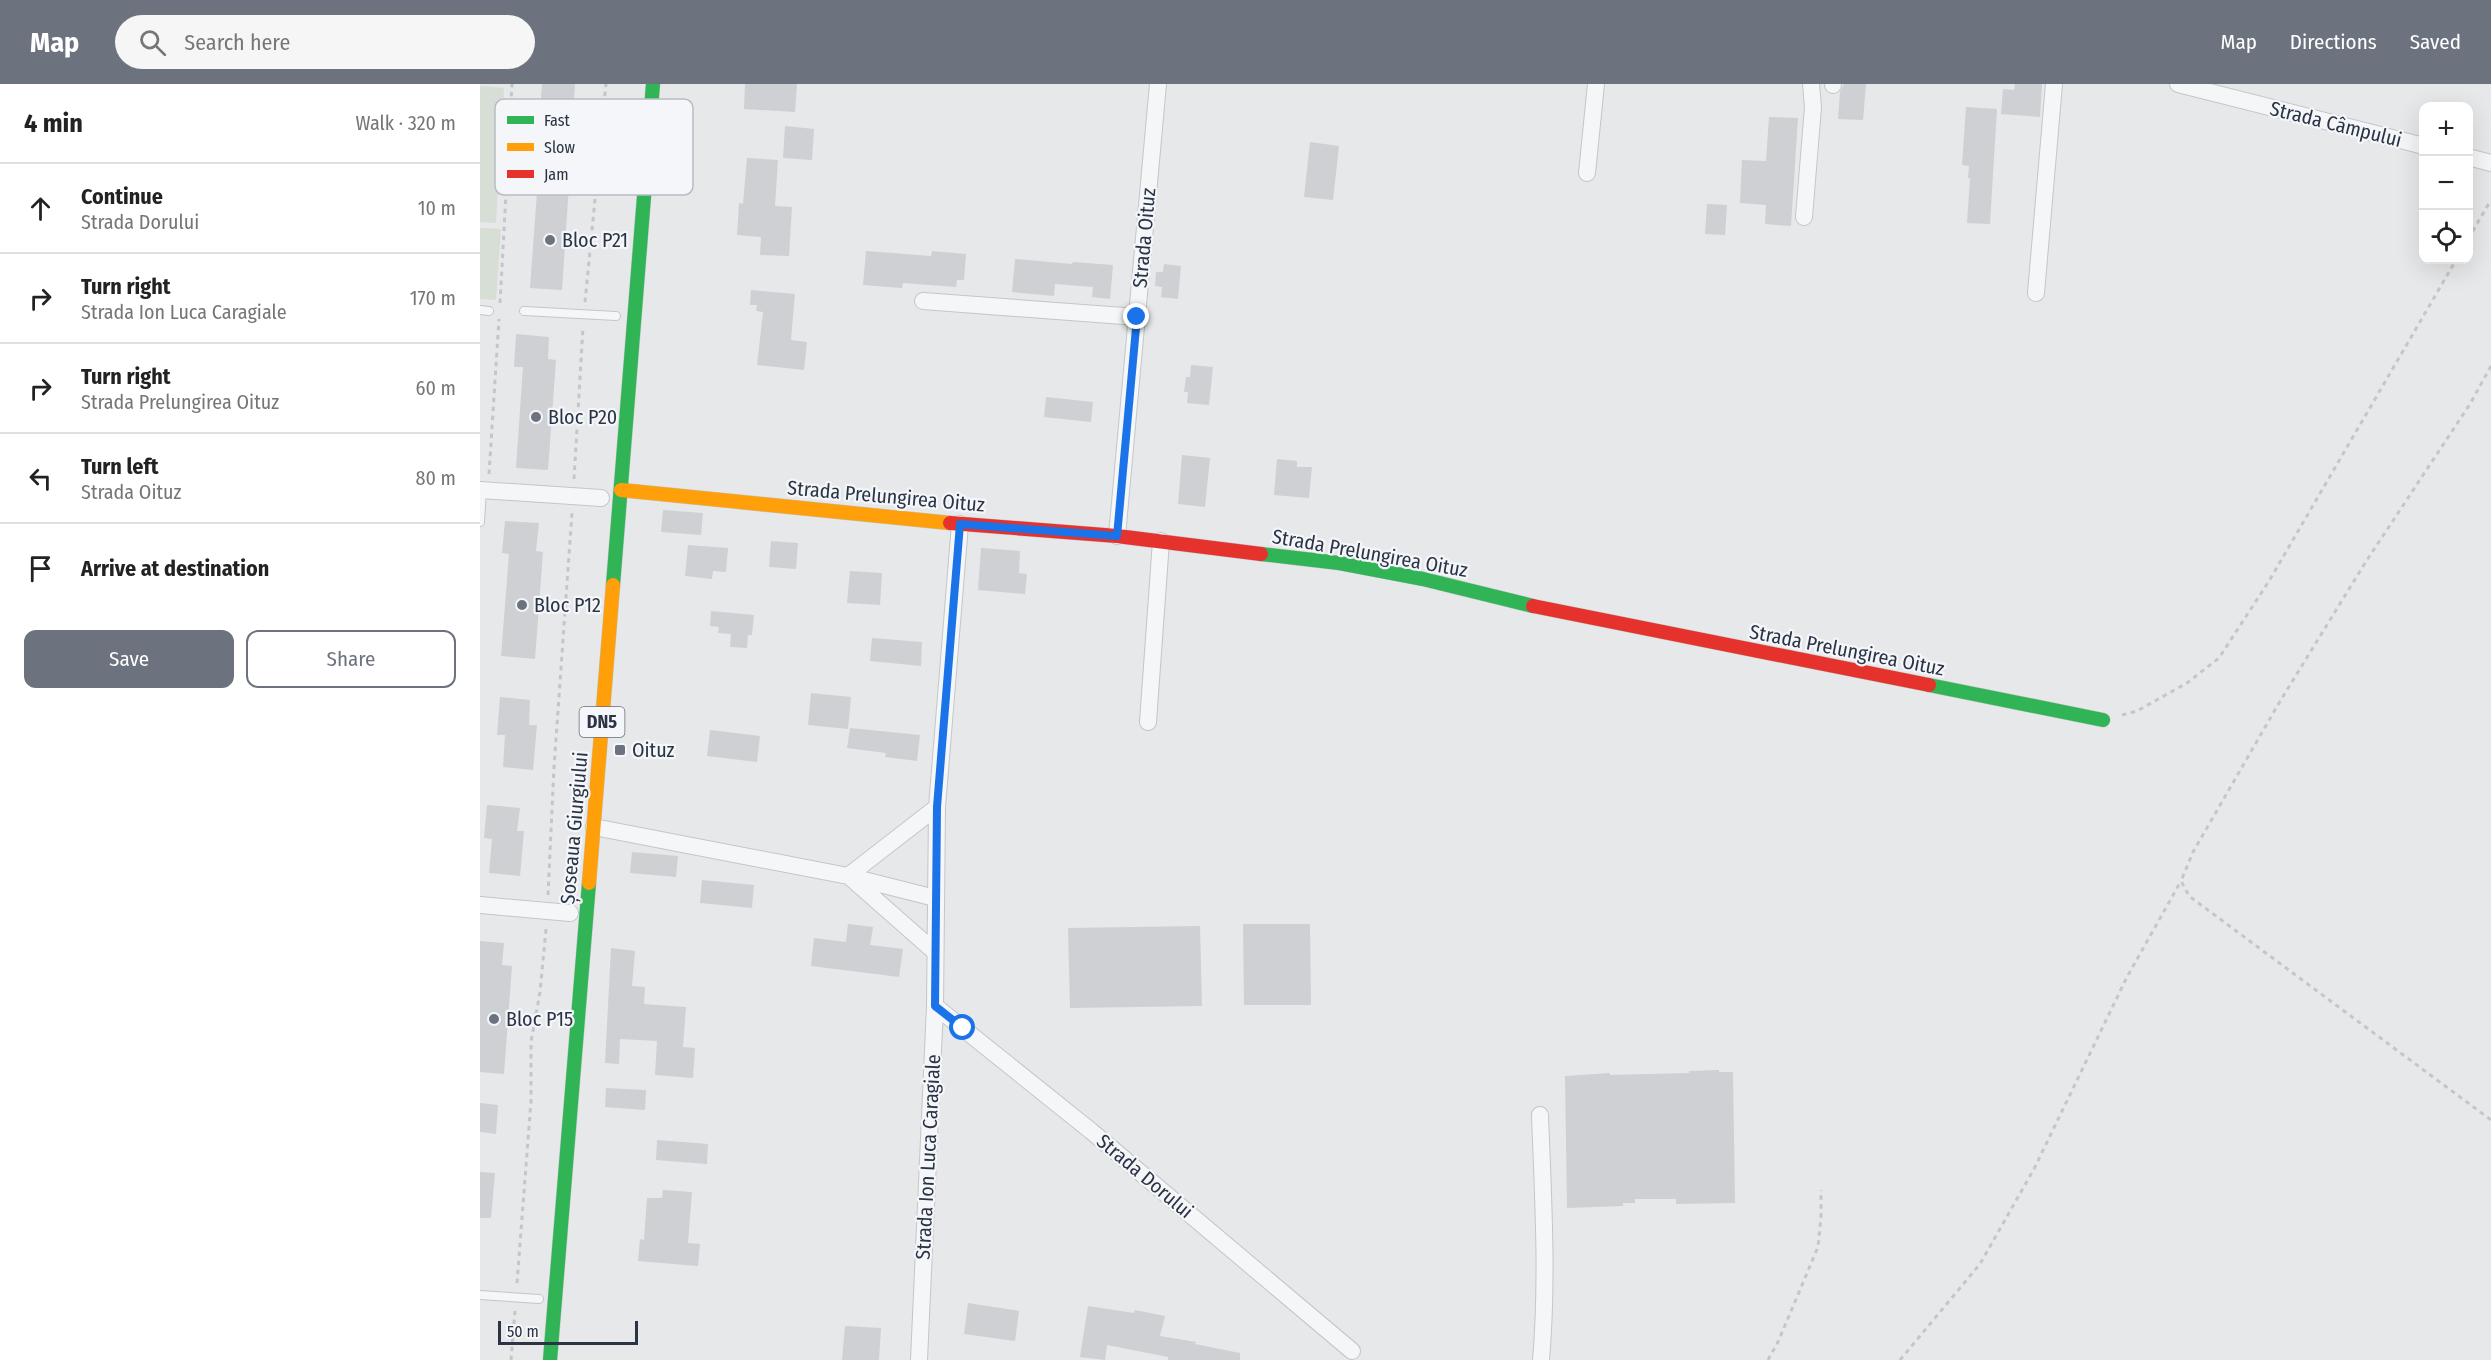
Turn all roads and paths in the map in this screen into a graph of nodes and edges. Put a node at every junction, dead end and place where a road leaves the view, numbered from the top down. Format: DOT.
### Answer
graph roads {
  1 [pos="512,84"];
  2 [pos="606,84"];
  3 [pos="653,84"];
  4 [pos="1158,84"];
  5 [pos="1596,84"];
  6 [pos="1811,84"];
  7 [pos="2054,84"];
  8 [pos="2184,85"];
  9 [pos="511,99"];
  10 [pos="605,99"];
  11 [pos="652,99"];
  12 [pos="2419,145"];
  13 [pos="2473,158"];
  14 [pos="2491,163"];
  15 [pos="1587,173"];
  16 [pos="506,195"];
  17 [pos="595,195"];
  18 [pos="644,195"];
  19 [pos="2491,200"];
  20 [pos="1804,217"];
  21 [pos="2473,231"];
  22 [pos="2454,264"];
  23 [pos="2036,293"];
  24 [pos="923,301"];
  25 [pos="524,311"];
  26 [pos="584,314"];
  27 [pos="616,316"];
  28 [pos="1137,317"];
  29 [pos="2491,366"];
  30 [pos="483,490"];
  31 [pos="621,490"];
  32 [pos="573,496"];
  33 [pos="601,498"];
  34 [pos="480,522"];
  35 [pos="960,524"];
  36 [pos="1117,536"];
  37 [pos="1161,541"];
  38 [pos="2103,720"];
  39 [pos="1148,722"];
  40 [pos="937,807"];
  41 [pos="594,827"];
  42 [pos="848,876"];
  43 [pos="2181,880"];
  44 [pos="935,898"];
  45 [pos="480,905"];
  46 [pos="548,911"];
  47 [pos="570,913"];
  48 [pos="935,951"];
  49 [pos="935,1006"];
  50 [pos="1540,1115"];
  51 [pos="2491,1120"];
  52 [pos="1821,1190"];
  53 [pos="480,1295"];
  54 [pos="516,1298"];
  55 [pos="539,1299"];
  56 [pos="1352,1351"];
  57 [pos="511,1360"];
  58 [pos="550,1360"];
  59 [pos="919,1360"];
  60 [pos="1541,1360"];
  61 [pos="1768,1360"];
  62 [pos="1900,1360"];
  1 -- 9 [label="path"];
  2 -- 10 [label="path"];
  3 -- 11 [label="main road, Șoseaua Giurgiului / DN5"];
  4 -- 28 [label="street, Strada Oituz"];
  5 -- 15 [label="street"];
  6 -- 20 [label="street"];
  7 -- 23 [label="street"];
  8 -- 12 [label="street, Strada Câmpului"];
  13 -- 14 [label="street"];
  16 -- 30 [label="path"];
  17 -- 26 [label="path"];
  18 -- 31 [label="main road, Șoseaua Giurgiului / DN5"];
  19 -- 21 [label="path"];
  22 -- 38 [label="path"];
  24 -- 28 [label="street"];
  25 -- 26 [label="lane"];
  26 -- 27 [label="lane"];
  26 -- 32 [label="path"];
  28 -- 36 [label="street, Strada Oituz"];
  29 -- 43 [label="path"];
  30 -- 32 [label="street"];
  30 -- 34 [label="lane"];
  31 -- 35 [label="main road, Strada Prelungirea Oituz"];
  31 -- 41 [label="main road, Șoseaua Giurgiului / DN5"];
  32 -- 33 [label="street"];
  32 -- 46 [label="path"];
  35 -- 36 [label="main road, Strada Prelungirea Oituz"];
  35 -- 40 [label="street, Strada Ion Luca Caragiale"];
  36 -- 37 [label="main road, Strada Prelungirea Oituz"];
  37 -- 38 [label="main road, Strada Prelungirea Oituz"];
  37 -- 39 [label="street"];
  40 -- 42 [label="street"];
  40 -- 44 [label="street, Strada Ion Luca Caragiale"];
  41 -- 42 [label="street"];
  41 -- 58 [label="main road, Șoseaua Giurgiului / DN5"];
  42 -- 44 [label="street"];
  42 -- 48 [label="street"];
  43 -- 51 [label="path"];
  43 -- 62 [label="path"];
  44 -- 48 [label="street, Strada Ion Luca Caragiale"];
  45 -- 46 [label="street"];
  46 -- 47 [label="street"];
  46 -- 54 [label="path"];
  48 -- 49 [label="street, Strada Ion Luca Caragiale"];
  49 -- 56 [label="street, Strada Dorului"];
  49 -- 59 [label="street, Strada Ion Luca Caragiale"];
  50 -- 60 [label="street"];
  52 -- 61 [label="path"];
  53 -- 54 [label="lane"];
  54 -- 55 [label="lane"];
  54 -- 57 [label="path"];
}
